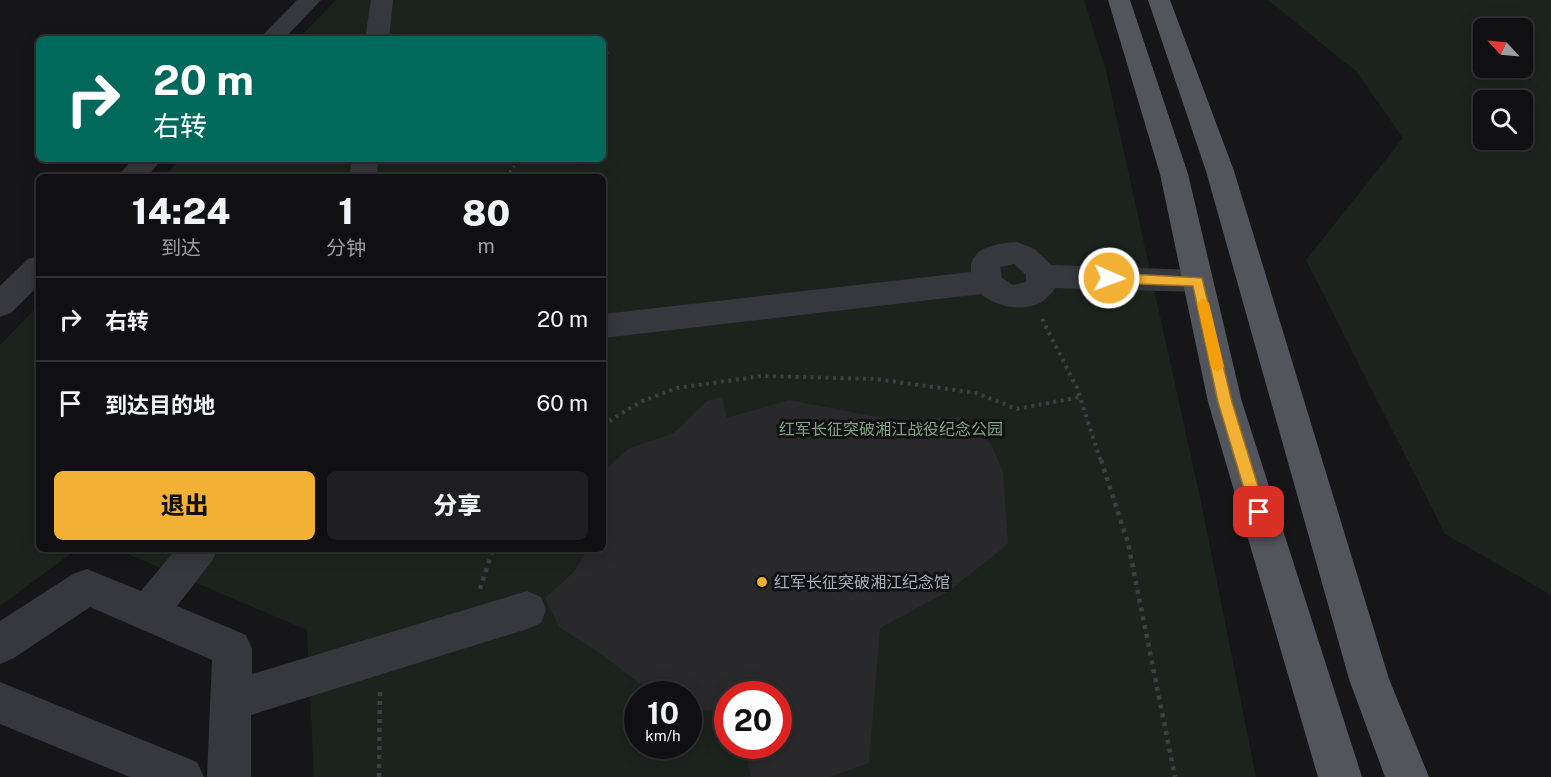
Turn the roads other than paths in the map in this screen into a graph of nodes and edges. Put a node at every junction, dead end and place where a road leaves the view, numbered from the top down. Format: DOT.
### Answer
graph roads {
  1 [pos="310,0"];
  2 [pos="382,0"];
  3 [pos="1119,0"];
  4 [pos="1159,0"];
  5 [pos="274,36"];
  6 [pos="377,36"];
  7 [pos="146,162"];
  8 [pos="133,174"];
  9 [pos="36,270"];
  10 [pos="1198,281"];
  11 [pos="988,282"];
  12 [pos="1036,285"];
  13 [pos="0,305"];
  14 [pos="606,326"];
  15 [pos="197,552"];
  16 [pos="527,610"];
  17 [pos="147,613"];
  18 [pos="0,644"];
  19 [pos="231,701"];
  20 [pos="0,703"];
  21 [pos="182,777"];
  22 [pos="229,777"];
  23 [pos="1340,777"];
  24 [pos="1407,777"];
  1 -- 5 [label="street"];
  2 -- 6 [label="street"];
  3 -- 10 [label="main road"];
  4 -- 24 [label="main road"];
  7 -- 8 [label="street"];
  9 -- 13 [label="street"];
  10 -- 12 [label="street"];
  10 -- 23 [label="main road"];
  11 -- 12 [label="street"];
  11 -- 12 [label="street"];
  11 -- 14 [label="street"];
  15 -- 17 [label="street"];
  16 -- 19 [label="street"];
  17 -- 18 [label="street"];
  17 -- 19 [label="street"];
  19 -- 22 [label="street"];
  20 -- 21 [label="street"];
}
